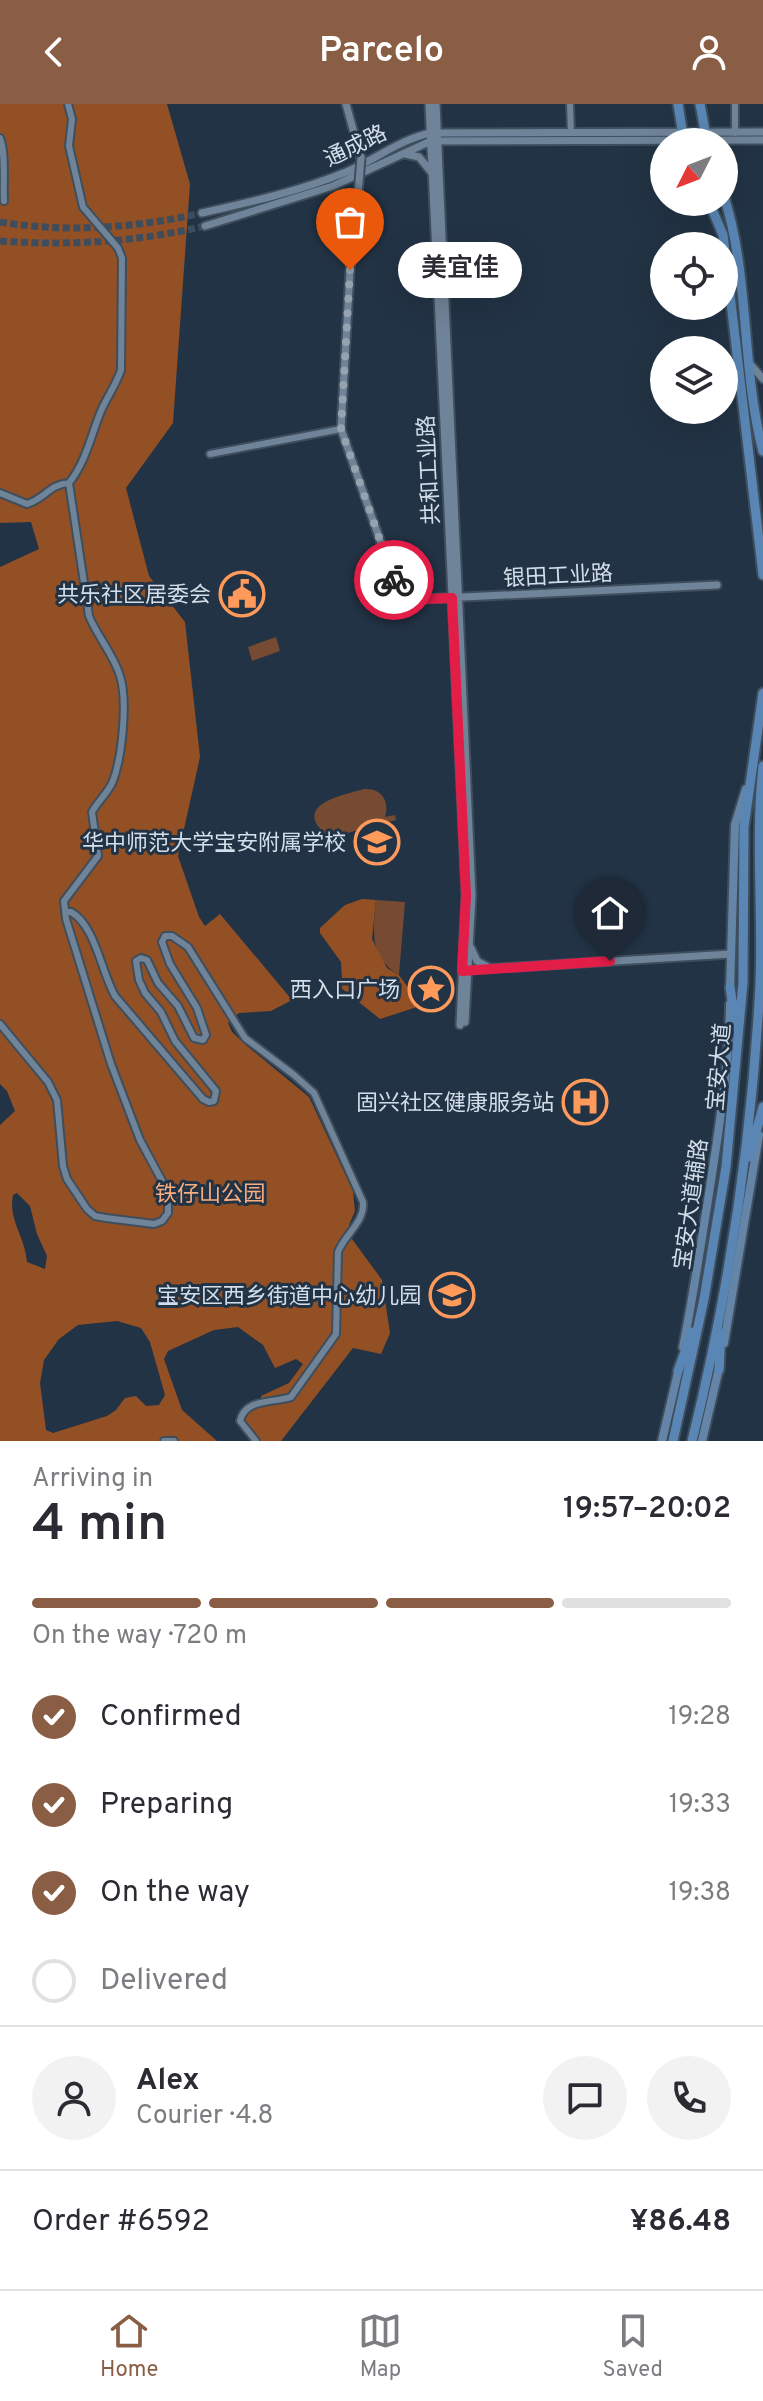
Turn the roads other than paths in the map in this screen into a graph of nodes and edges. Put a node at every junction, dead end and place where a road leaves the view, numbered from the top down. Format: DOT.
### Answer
graph roads {
  1 [pos="68,104"];
  2 [pos="346,104"];
  3 [pos="429,104"];
  4 [pos="436,104"];
  5 [pos="570,104"];
  6 [pos="678,104"];
  7 [pos="700,104"];
  8 [pos="735,104"];
  9 [pos="678,128"];
  10 [pos="704,128"];
  11 [pos="736,128"];
  12 [pos="763,132"];
  13 [pos="571,133"];
  14 [pos="650,136"];
  15 [pos="738,136"];
  16 [pos="738,136"];
  17 [pos="434,137"];
  18 [pos="650,137"];
  19 [pos="0,138"];
  20 [pos="763,140"];
  21 [pos="399,155"];
  22 [pos="432,175"];
  23 [pos="4,201"];
  24 [pos="202,213"];
  25 [pos="715,216"];
  26 [pos="729,216"];
  27 [pos="205,226"];
  28 [pos="751,365"];
  29 [pos="763,379"];
  30 [pos="763,412"];
  31 [pos="755,420"];
  32 [pos="341,429"];
  33 [pos="763,451"];
  34 [pos="210,454"];
  35 [pos="69,483"];
  36 [pos="0,493"];
  37 [pos="763,575"];
  38 [pos="717,585"];
  39 [pos="455,598"];
  40 [pos="763,693"];
  41 [pos="763,766"];
  42 [pos="750,779"];
  43 [pos="68,912"];
  44 [pos="470,939"];
  45 [pos="731,954"];
  46 [pos="498,968"];
  47 [pos="465,970"];
  48 [pos="730,987"];
  49 [pos="0,1024"];
  50 [pos="462,1024"];
  51 [pos="739,1048"];
  52 [pos="763,1108"];
  53 [pos="742,1179"];
  54 [pos="704,1299"];
  55 [pos="722,1304"];
  56 [pos="719,1370"];
  57 [pos="678,1371"];
  58 [pos="164,1441"];
  59 [pos="174,1441"];
  60 [pos="256,1441"];
  61 [pos="662,1441"];
  62 [pos="673,1441"];
  63 [pos="692,1441"];
  64 [pos="702,1441"];
  1 -- 35 [label="street"];
  2 -- 32 [label="street, bridge"];
  3 -- 17 [label="street, 共和工业路"];
  4 -- 17 [label="street, 共和工业路"];
  5 -- 13 [label="street"];
  6 -- 9 [label="main road"];
  7 -- 10 [label="main road"];
  8 -- 11 [label="street"];
  12 -- 15 [label="street"];
  13 -- 14 [label="street, 通成路"];
  13 -- 17 [label="street, 通成路"];
  16 -- 20 [label="street"];
  17 -- 18 [label="street, 通成路"];
  17 -- 21 [label="street, 通成路"];
  17 -- 22 [label="street, 共和工业路"];
  17 -- 24 [label="street, 通成路"];
  17 -- 39 [label="street, 共和工业路"];
  19 -- 23 [label="street"];
  21 -- 22 [label="street"];
  21 -- 27 [label="street, 通成路"];
  22 -- 39 [label="street, 共和工业路"];
  25 -- 37 [label="main road"];
  26 -- 28 [label="main road"];
  28 -- 29 [label="street"];
  28 -- 31 [label="main road"];
  30 -- 31 [label="street"];
  31 -- 33 [label="main road"];
  32 -- 34 [label="street"];
  32 -- 39 [label="street, 银田工业路"];
  35 -- 36 [label="street"];
  35 -- 43 [label="street"];
  38 -- 39 [label="street, 银田工业路"];
  39 -- 44 [label="street, 共和工业路"];
  39 -- 47 [label="street, 共和工业路"];
  40 -- 42 [label="main road, 宝安大道"];
  41 -- 53 [label="main road, 宝安大道"];
  42 -- 45 [label="main road, 宝安大道辅路"];
  42 -- 51 [label="main road, 宝安大道"];
  43 -- 49 [label="street"];
  43 -- 60 [label="street"];
  44 -- 46 [label="street"];
  44 -- 47 [label="street, 共和工业路"];
  45 -- 46 [label="street"];
  45 -- 48 [label="main road, 宝安大道辅路"];
  46 -- 47 [label="street"];
  47 -- 50 [label="street, 共和工业路"];
  48 -- 51 [label="main road"];
  48 -- 57 [label="main road, 宝安大道辅路"];
  51 -- 54 [label="main road, 宝安大道"];
  52 -- 53 [label="main road"];
  52 -- 56 [label="main road"];
  53 -- 55 [label="main road, 宝安大道"];
  54 -- 57 [label="main road"];
  54 -- 62 [label="main road, 宝安大道"];
  55 -- 56 [label="main road"];
  55 -- 63 [label="main road, 宝安大道"];
  56 -- 64 [label="main road"];
  57 -- 61 [label="main road, 宝安大道辅路"];
  58 -- 59 [label="street"];
}
